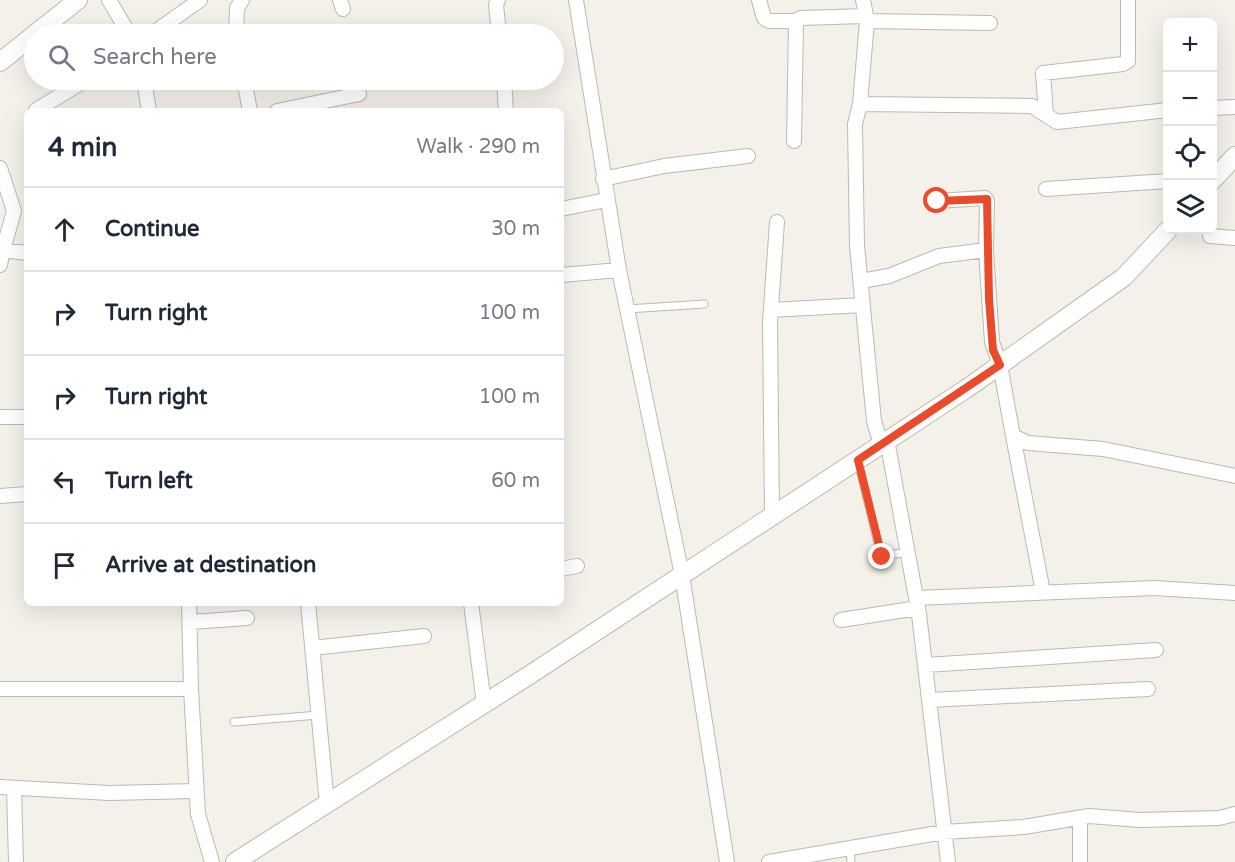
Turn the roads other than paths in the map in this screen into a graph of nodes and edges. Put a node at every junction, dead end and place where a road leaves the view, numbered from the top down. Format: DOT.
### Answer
graph roads {
  1 [pos="78,0"];
  2 [pos="109,0"];
  3 [pos="200,0"];
  4 [pos="242,0"];
  5 [pos="498,0"];
  6 [pos="576,0"];
  7 [pos="759,0"];
  8 [pos="863,0"];
  9 [pos="1128,0"];
  10 [pos="866,18"];
  11 [pos="795,21"];
  12 [pos="990,23"];
  13 [pos="49,24"];
  14 [pos="123,24"];
  15 [pos="166,24"];
  16 [pos="236,24"];
  17 [pos="498,24"];
  18 [pos="24,43"];
  19 [pos="0,62"];
  20 [pos="69,90"];
  21 [pos="146,90"];
  22 [pos="246,90"];
  23 [pos="505,90"];
  24 [pos="359,94"];
  25 [pos="860,104"];
  26 [pos="1235,107"];
  27 [pos="39,108"];
  28 [pos="149,108"];
  29 [pos="249,108"];
  30 [pos="291,108"];
  31 [pos="506,108"];
  32 [pos="1217,108"];
  33 [pos="1163,110"];
  34 [pos="1046,114"];
  35 [pos="794,141"];
  36 [pos="748,156"];
  37 [pos="1235,156"];
  38 [pos="0,168"];
  39 [pos="603,179"];
  40 [pos="1213,180"];
  41 [pos="1163,181"];
  42 [pos="1046,189"];
  43 [pos="606,200"];
  44 [pos="937,201"];
  45 [pos="564,208"];
  46 [pos="777,222"];
  47 [pos="1164,234"];
  48 [pos="1210,236"];
  49 [pos="1235,238"];
  50 [pos="3,250"];
  51 [pos="986,250"];
  52 [pos="24,253"];
  53 [pos="0,265"];
  54 [pos="619,270"];
  55 [pos="564,275"];
  56 [pos="861,281"];
  57 [pos="704,304"];
  58 [pos="863,305"];
  59 [pos="627,309"];
  60 [pos="771,309"];
  61 [pos="1000,365"];
  62 [pos="0,417"];
  63 [pos="24,417"];
  64 [pos="1013,436"];
  65 [pos="884,443"];
  66 [pos="858,460"];
  67 [pos="1235,476"];
  68 [pos="24,494"];
  69 [pos="0,496"];
  70 [pos="772,516"];
  71 [pos="909,552"];
  72 [pos="577,566"];
  73 [pos="564,568"];
  74 [pos="682,575"];
  75 [pos="1043,592"];
  76 [pos="1235,593"];
  77 [pos="917,603"];
  78 [pos="189,606"];
  79 [pos="308,606"];
  80 [pos="471,606"];
  81 [pos="247,618"];
  82 [pos="841,620"];
  83 [pos="191,622"];
  84 [pos="424,636"];
  85 [pos="312,648"];
  86 [pos="1156,650"];
  87 [pos="926,665"];
  88 [pos="191,688"];
  89 [pos="1148,688"];
  90 [pos="0,689"];
  91 [pos="930,700"];
  92 [pos="484,704"];
  93 [pos="319,715"];
  94 [pos="234,722"];
  95 [pos="0,787"];
  96 [pos="14,788"];
  97 [pos="196,791"];
  98 [pos="327,804"];
  99 [pos="1235,814"];
  100 [pos="1080,818"];
  101 [pos="944,832"];
  102 [pos="850,855"];
  103 [pos="257,856"];
  104 [pos="16,862"];
  105 [pos="212,862"];
  106 [pos="235,862"];
  107 [pos="727,862"];
  108 [pos="768,862"];
  109 [pos="948,862"];
  110 [pos="1080,862"];
  1 -- 13 [label="street"];
  2 -- 14 [label="street"];
  3 -- 15 [label="street"];
  4 -- 16 [label="street"];
  5 -- 17 [label="street"];
  6 -- 39 [label="street"];
  7 -- 11 [label="street"];
  8 -- 10 [label="street"];
  9 -- 34 [label="street"];
  10 -- 11 [label="street"];
  10 -- 12 [label="street"];
  10 -- 25 [label="street"];
  11 -- 35 [label="street"];
  18 -- 19 [label="street"];
  20 -- 27 [label="street"];
  21 -- 28 [label="street"];
  22 -- 29 [label="street"];
  23 -- 31 [label="street"];
  24 -- 30 [label="street"];
  25 -- 34 [label="street"];
  25 -- 56 [label="street"];
  26 -- 32 [label="street"];
  33 -- 34 [label="street"];
  36 -- 39 [label="street"];
  37 -- 40 [label="street"];
  38 -- 50 [label="street"];
  39 -- 43 [label="street"];
  41 -- 42 [label="street"];
  43 -- 45 [label="street"];
  43 -- 54 [label="street"];
  44 -- 51 [label="street"];
  46 -- 60 [label="street"];
  47 -- 61 [label="street"];
  48 -- 49 [label="street"];
  50 -- 52 [label="street"];
  50 -- 53 [label="street"];
  51 -- 56 [label="street"];
  51 -- 61 [label="street"];
  54 -- 55 [label="street"];
  54 -- 59 [label="street"];
  56 -- 58 [label="street"];
  57 -- 59 [label="lane"];
  58 -- 60 [label="street"];
  58 -- 65 [label="street"];
  59 -- 74 [label="street"];
  60 -- 70 [label="street"];
  61 -- 64 [label="street"];
  61 -- 65 [label="street"];
  62 -- 63 [label="street"];
  64 -- 67 [label="street"];
  64 -- 75 [label="street"];
  65 -- 66 [label="street"];
  65 -- 71 [label="street"];
  66 -- 70 [label="street"];
  66 -- 71 [label="lane"];
  68 -- 69 [label="street"];
  70 -- 74 [label="street"];
  71 -- 77 [label="street"];
  72 -- 73 [label="street"];
  74 -- 92 [label="street"];
  74 -- 107 [label="street"];
  75 -- 76 [label="street"];
  75 -- 77 [label="street"];
  77 -- 82 [label="street"];
  77 -- 87 [label="street"];
  78 -- 83 [label="street"];
  79 -- 85 [label="street"];
  80 -- 92 [label="street"];
  81 -- 83 [label="street"];
  83 -- 88 [label="street"];
  84 -- 85 [label="street"];
  85 -- 93 [label="street"];
  86 -- 87 [label="street"];
  87 -- 91 [label="street"];
  88 -- 90 [label="street"];
  88 -- 97 [label="street"];
  89 -- 91 [label="street"];
  91 -- 101 [label="street"];
  92 -- 98 [label="street"];
  93 -- 94 [label="lane"];
  93 -- 98 [label="street"];
  95 -- 96 [label="street"];
  96 -- 97 [label="street"];
  96 -- 104 [label="street"];
  97 -- 105 [label="street"];
  98 -- 103 [label="street"];
  99 -- 100 [label="street"];
  100 -- 101 [label="street"];
  100 -- 110 [label="street"];
  101 -- 102 [label="street"];
  101 -- 109 [label="street"];
  102 -- 108 [label="street"];
  103 -- 106 [label="street"];
}
